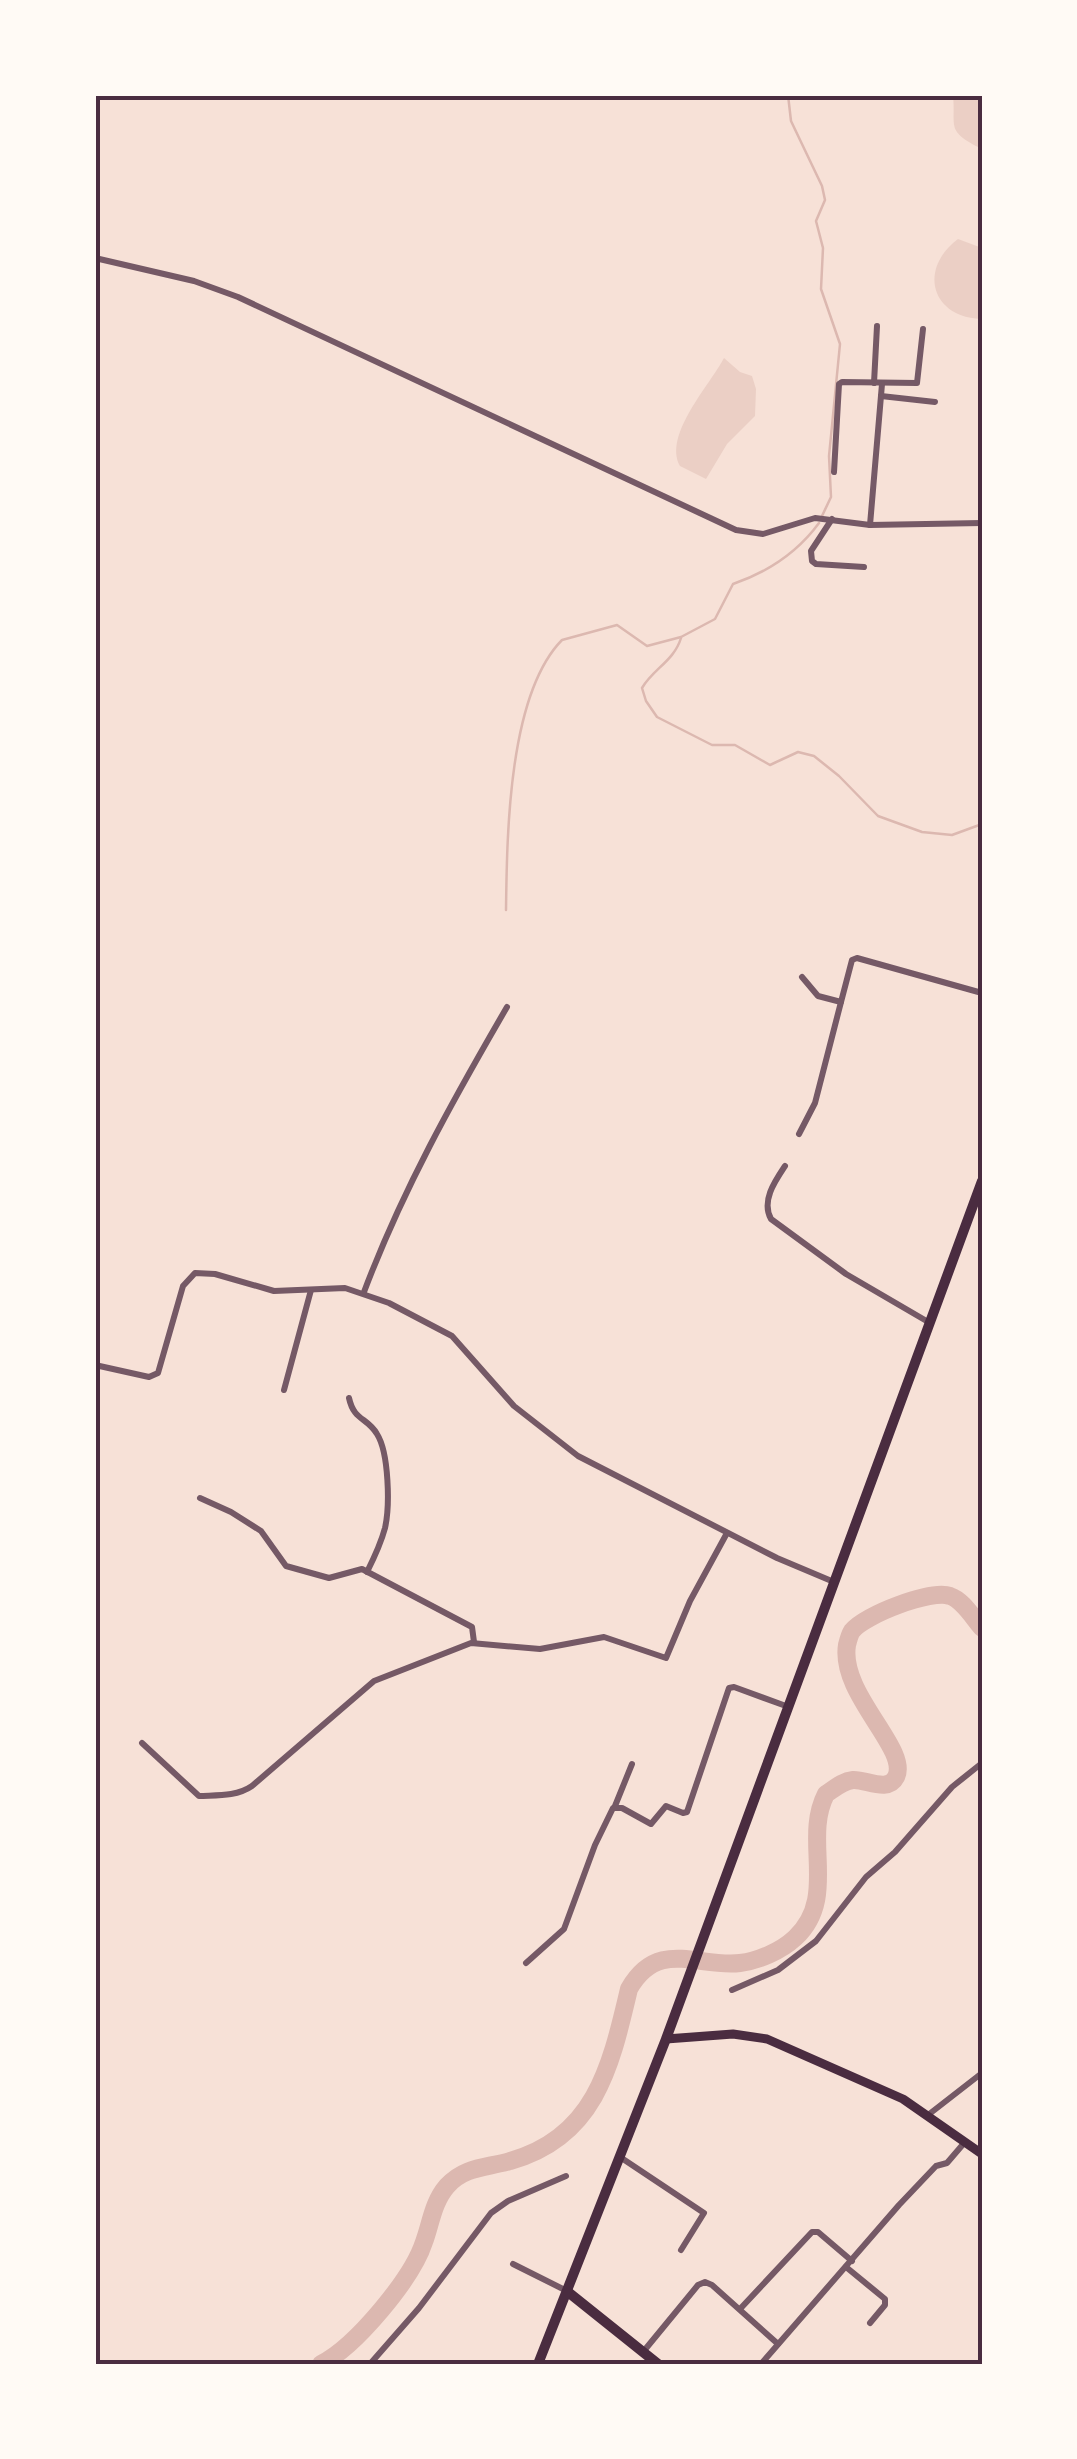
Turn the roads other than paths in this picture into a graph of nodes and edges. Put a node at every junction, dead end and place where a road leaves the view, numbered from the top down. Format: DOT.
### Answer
graph roads {
  1 [pos="95,258"];
  2 [pos="877,326"];
  3 [pos="923,330"];
  4 [pos="878,384"];
  5 [pos="914,384"];
  6 [pos="882,396"];
  7 [pos="914,398"];
  8 [pos="935,402"];
  9 [pos="834,472"];
  10 [pos="832,519"];
  11 [pos="982,523"];
  12 [pos="870,525"];
  13 [pos="864,567"];
  14 [pos="802,977"];
  15 [pos="982,993"];
  16 [pos="841,1002"];
  17 [pos="507,1008"];
  18 [pos="799,1134"];
  19 [pos="786,1166"];
  20 [pos="982,1181"];
  21 [pos="311,1290"];
  22 [pos="364,1292"];
  23 [pos="931,1323"];
  24 [pos="95,1365"];
  25 [pos="284,1390"];
  26 [pos="349,1398"];
  27 [pos="200,1498"];
  28 [pos="727,1533"];
  29 [pos="367,1572"];
  30 [pos="834,1582"];
  31 [pos="474,1642"];
  32 [pos="786,1706"];
  33 [pos="142,1743"];
  34 [pos="982,1763"];
  35 [pos="632,1764"];
  36 [pos="615,1807"];
  37 [pos="526,1963"];
  38 [pos="732,1990"];
  39 [pos="666,2038"];
  40 [pos="982,2073"];
  41 [pos="928,2115"];
  42 [pos="966,2142"];
  43 [pos="982,2154"];
  44 [pos="620,2157"];
  45 [pos="566,2176"];
  46 [pos="681,2250"];
  47 [pos="513,2264"];
  48 [pos="849,2264"];
  49 [pos="568,2292"];
  50 [pos="740,2310"];
  51 [pos="870,2324"];
  52 [pos="778,2344"];
  53 [pos="643,2352"];
  54 [pos="370,2364"];
  55 [pos="538,2364"];
  56 [pos="658,2364"];
  57 [pos="761,2364"];
  1 -- 10 [label="street"];
  2 -- 4 [label="street"];
  3 -- 5 [label="street"];
  4 -- 5 [label="street"];
  4 -- 6 [label="street"];
  4 -- 9 [label="street"];
  5 -- 7 [label="street"];
  6 -- 7 [label="street"];
  6 -- 12 [label="street"];
  7 -- 8 [label="street"];
  10 -- 12 [label="street"];
  10 -- 13 [label="street"];
  11 -- 12 [label="street"];
  14 -- 16 [label="street"];
  15 -- 16 [label="street"];
  16 -- 18 [label="street"];
  17 -- 22 [label="street"];
  19 -- 23 [label="street"];
  20 -- 23 [label="highway"];
  21 -- 22 [label="street"];
  21 -- 24 [label="street"];
  21 -- 25 [label="street"];
  22 -- 28 [label="street"];
  23 -- 30 [label="highway"];
  26 -- 29 [label="street"];
  27 -- 29 [label="street"];
  28 -- 30 [label="street"];
  28 -- 31 [label="street"];
  29 -- 31 [label="street"];
  30 -- 32 [label="highway"];
  31 -- 33 [label="street"];
  32 -- 36 [label="street"];
  32 -- 39 [label="highway"];
  34 -- 38 [label="street"];
  35 -- 36 [label="street"];
  36 -- 37 [label="street"];
  39 -- 41 [label="main road"];
  39 -- 44 [label="highway"];
  40 -- 41 [label="street"];
  41 -- 42 [label="main road"];
  42 -- 43 [label="main road"];
  42 -- 48 [label="street"];
  44 -- 46 [label="street"];
  44 -- 49 [label="highway"];
  45 -- 54 [label="street"];
  47 -- 49 [label="street"];
  48 -- 50 [label="street"];
  48 -- 51 [label="street"];
  48 -- 52 [label="street"];
  49 -- 53 [label="highway"];
  49 -- 55 [label="highway"];
  50 -- 52 [label="street"];
  50 -- 53 [label="street"];
  52 -- 57 [label="street"];
  53 -- 56 [label="highway"];
}
